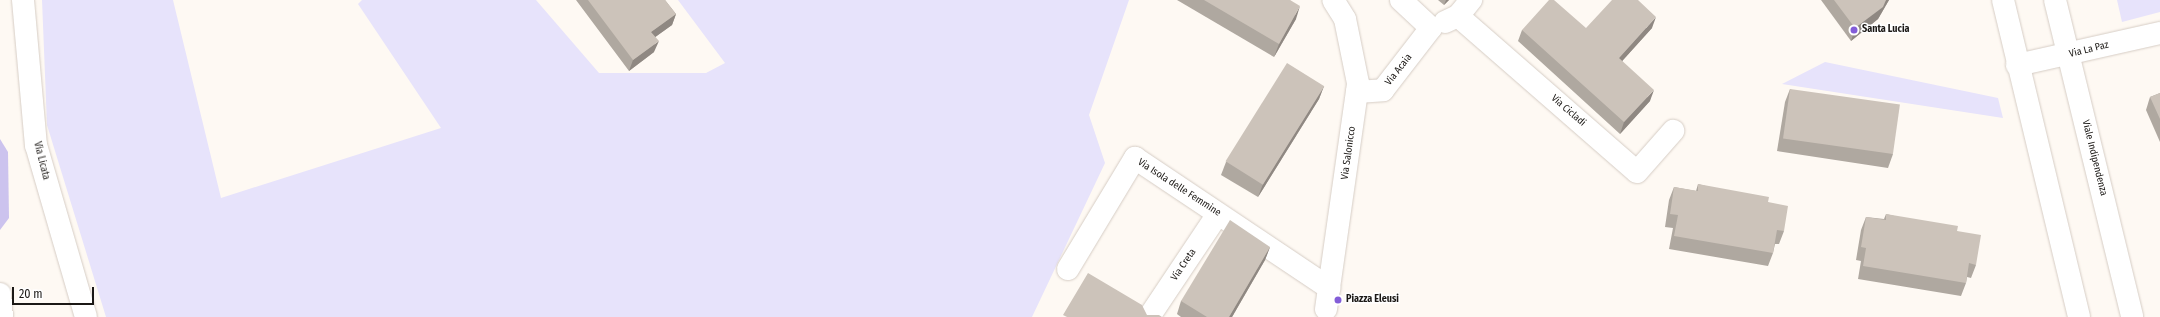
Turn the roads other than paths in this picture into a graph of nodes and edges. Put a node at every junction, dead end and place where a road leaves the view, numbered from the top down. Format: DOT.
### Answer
graph roads {
  1 [pos="23,0"];
  2 [pos="1333,0"];
  3 [pos="1401,0"];
  4 [pos="2004,0"];
  5 [pos="2055,0"];
  6 [pos="1465,8"];
  7 [pos="1430,28"];
  8 [pos="2160,33"];
  9 [pos="2069,55"];
  10 [pos="2017,65"];
  11 [pos="1357,92"];
  12 [pos="1673,131"];
  13 [pos="1218,214"];
  14 [pos="1068,269"];
  15 [pos="1329,288"];
  16 [pos="0,294"];
  17 [pos="1325,314"];
  18 [pos="2,317"];
  19 [pos="86,317"];
  20 [pos="1149,317"];
  21 [pos="2079,317"];
  22 [pos="2132,317"];
  1 -- 19 [label="street, Via Licata"];
  2 -- 11 [label="street, Via Salonicco"];
  3 -- 7 [label="street"];
  4 -- 10 [label="street"];
  5 -- 9 [label="street, Viale Indipendenza"];
  6 -- 7 [label="street, Via Acaia"];
  6 -- 12 [label="street, Via Cicladi"];
  7 -- 11 [label="street, Via Acaia"];
  8 -- 9 [label="street, Via La Paz"];
  9 -- 10 [label="street, Via La Paz"];
  9 -- 22 [label="street, Viale Indipendenza"];
  10 -- 21 [label="street"];
  11 -- 15 [label="street, Via Salonicco"];
  13 -- 14 [label="street, Via Isola delle Femmine"];
  13 -- 15 [label="street, Via Isola delle Femmine"];
  13 -- 20 [label="street, Via Creta"];
  15 -- 17 [label="street, Via Salonicco"];
  16 -- 18 [label="street"];
}
